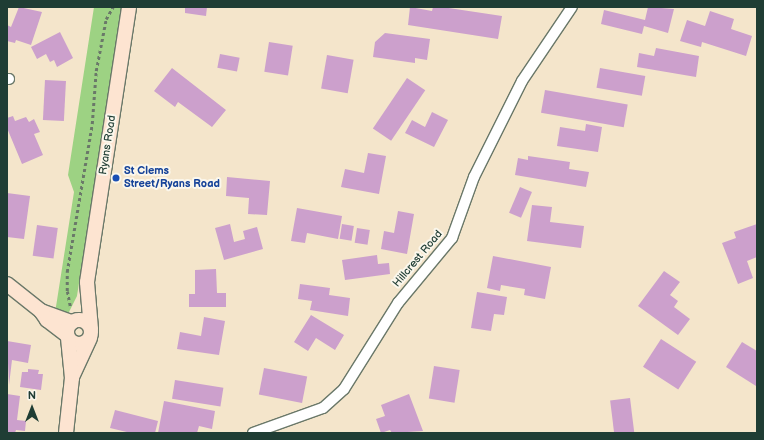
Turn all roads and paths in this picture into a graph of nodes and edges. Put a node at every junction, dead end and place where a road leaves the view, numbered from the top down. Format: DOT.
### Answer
graph roads {
  1 [pos="112,7"];
  2 [pos="129,7"];
  3 [pos="572,7"];
  4 [pos="87,282"];
  5 [pos="7,284"];
  6 [pos="70,306"];
  7 [pos="41,311"];
  8 [pos="74,321"];
  9 [pos="90,334"];
  10 [pos="68,337"];
  11 [pos="72,378"];
  12 [pos="66,433"];
  13 [pos="253,433"];
  1 -- 6 [label="path"];
  2 -- 4 [label="street, Ryans Road"];
  3 -- 13 [label="street, Hillcrest Road"];
  4 -- 8 [label="street, Ryans Road"];
  4 -- 9 [label="street, Ryans Road"];
  5 -- 7 [label="street"];
  7 -- 8 [label="street"];
  7 -- 10 [label="street"];
  8 -- 9 [label="street"];
  8 -- 10 [label="street"];
  9 -- 10 [label="street"];
  9 -- 11 [label="street, Ryans Road"];
  10 -- 11 [label="street, Ryans Road"];
  11 -- 12 [label="street, Ryans Road"];
}
